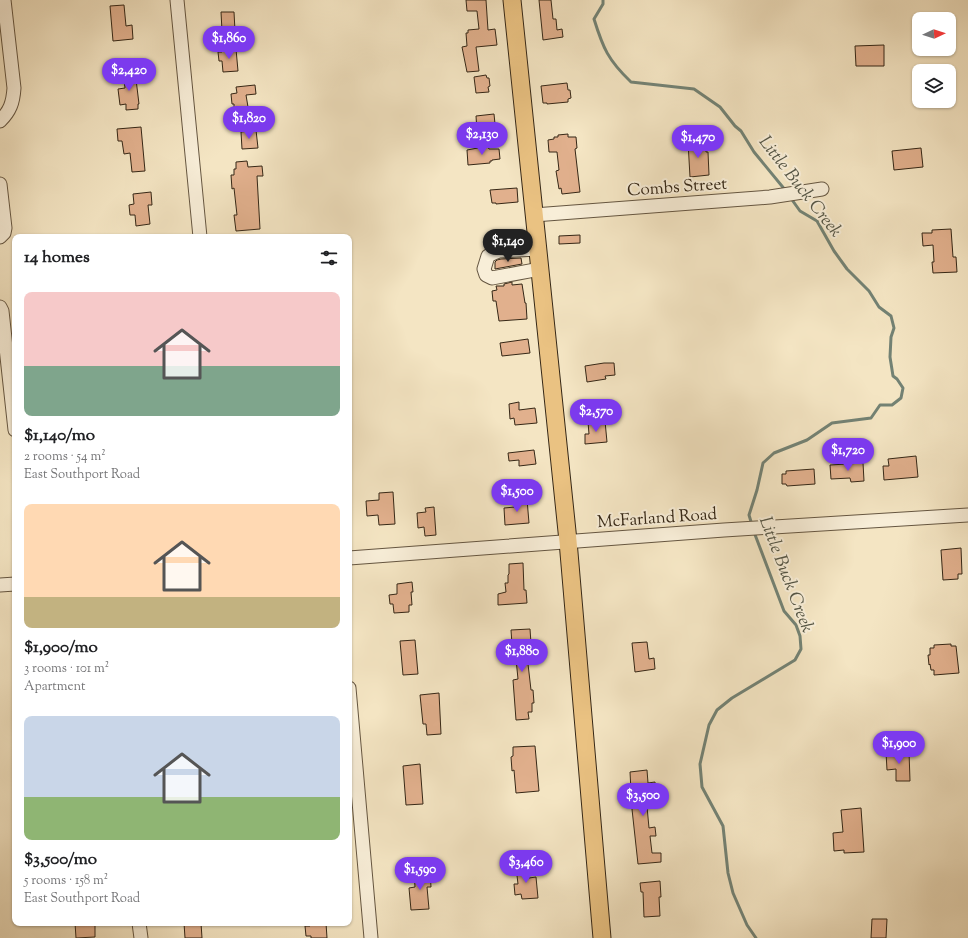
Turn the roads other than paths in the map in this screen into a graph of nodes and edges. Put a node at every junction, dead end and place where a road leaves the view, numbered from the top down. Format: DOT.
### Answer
graph roads {
  1 [pos="4,0"];
  2 [pos="177,0"];
  3 [pos="512,0"];
  4 [pos="0,121"];
  5 [pos="0,184"];
  6 [pos="822,189"];
  7 [pos="534,215"];
  8 [pos="200,234"];
  9 [pos="0,237"];
  10 [pos="538,249"];
  11 [pos="540,269"];
  12 [pos="0,307"];
  13 [pos="12,403"];
  14 [pos="968,516"];
  15 [pos="568,541"];
  16 [pos="352,558"];
  17 [pos="12,584"];
  18 [pos="0,585"];
  19 [pos="352,722"];
  20 [pos="139,926"];
  21 [pos="140,938"];
  22 [pos="371,938"];
  23 [pos="602,938"];
  1 -- 4 [label="street"];
  2 -- 8 [label="street"];
  3 -- 7 [label="main road"];
  5 -- 9 [label="street"];
  6 -- 7 [label="street, Combs Street"];
  7 -- 10 [label="main road"];
  10 -- 11 [label="main road"];
  10 -- 11 [label="street"];
  11 -- 15 [label="main road"];
  12 -- 13 [label="street"];
  14 -- 15 [label="street, McFarland Road"];
  15 -- 16 [label="street, McFarland Road"];
  15 -- 23 [label="main road"];
  17 -- 18 [label="street"];
  19 -- 22 [label="street"];
  20 -- 21 [label="street"];
}
